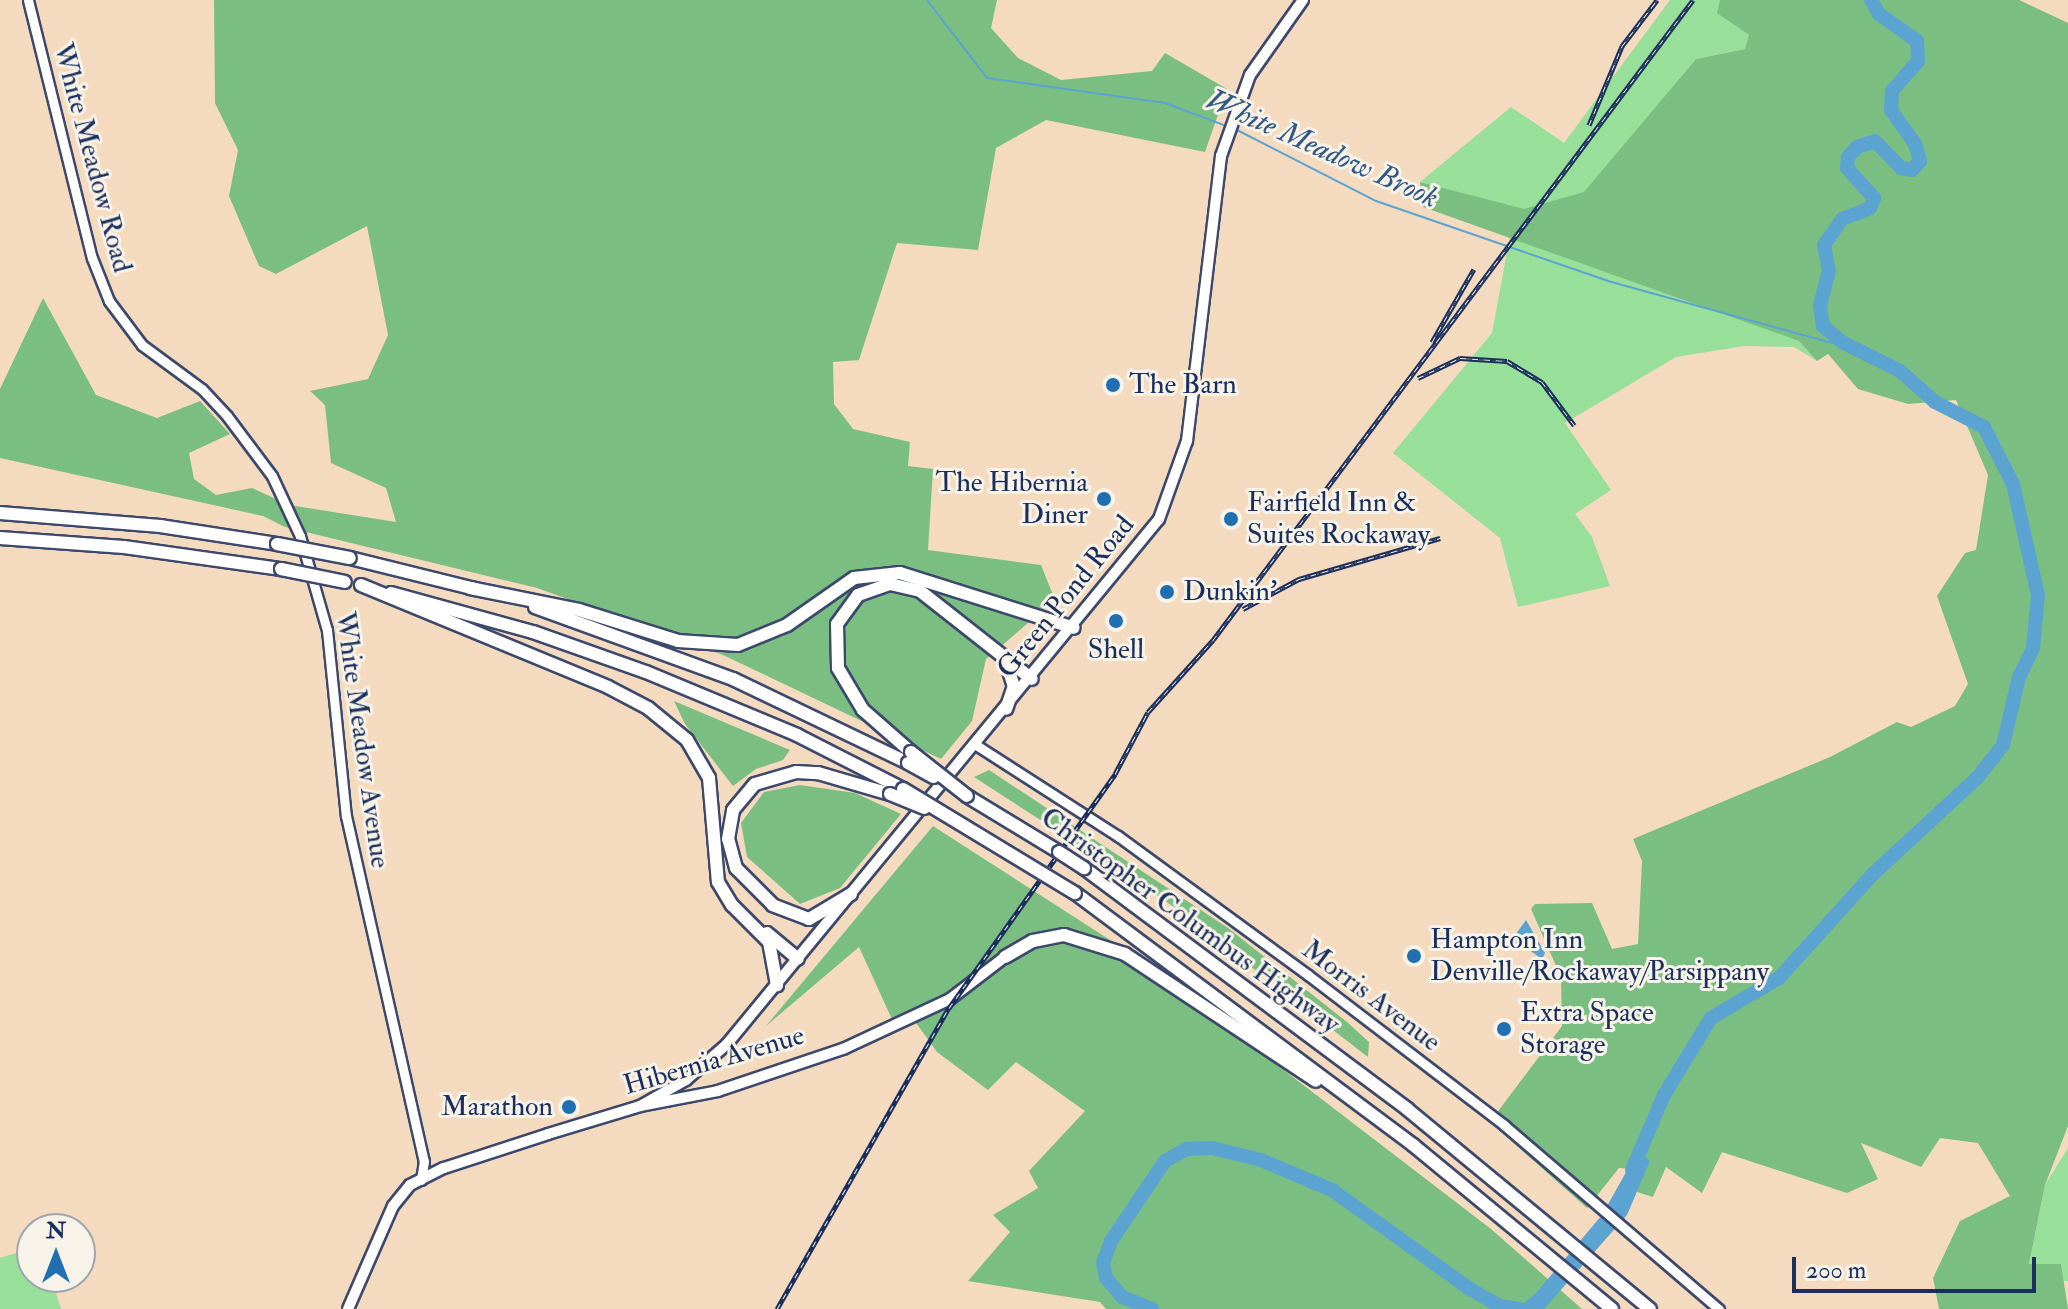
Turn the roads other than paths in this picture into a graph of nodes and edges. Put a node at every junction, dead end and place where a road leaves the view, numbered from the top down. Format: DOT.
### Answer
graph roads {
  1 [pos="28,0"];
  2 [pos="1303,0"];
  3 [pos="259,457"];
  4 [pos="0,513"];
  5 [pos="0,538"];
  6 [pos="361,585"];
  7 [pos="470,588"];
  8 [pos="1074,628"];
  9 [pos="996,651"];
  10 [pos="1032,679"];
  11 [pos="1006,709"];
  12 [pos="976,745"];
  13 [pos="909,757"];
  14 [pos="979,832"];
  15 [pos="851,894"];
  16 [pos="757,928"];
  17 [pos="1005,957"];
  18 [pos="798,959"];
  19 [pos="777,985"];
  20 [pos="640,1106"];
  21 [pos="1413,1145"];
  22 [pos="421,1180"];
  23 [pos="348,1309"];
  24 [pos="1612,1309"];
  25 [pos="1650,1309"];
  26 [pos="1719,1309"];
  1 -- 3 [label="street, White Meadow Road"];
  2 -- 8 [label="main road, Green Pond Road"];
  3 -- 22 [label="street, White Meadow Avenue"];
  4 -- 7 [label="highway, bridge"];
  5 -- 6 [label="highway, Christopher Columbus Highway, bridge"];
  6 -- 14 [label="highway, Christopher Columbus Highway, bridge"];
  6 -- 16 [label="highway"];
  7 -- 8 [label="highway"];
  7 -- 13 [label="highway"];
  8 -- 10 [label="main road, Green Pond Road"];
  9 -- 10 [label="highway"];
  9 -- 11 [label="highway"];
  9 -- 13 [label="highway"];
  10 -- 11 [label="main road, Green Pond Road"];
  11 -- 12 [label="main road, Green Pond Road"];
  12 -- 15 [label="main road, Green Pond Road"];
  12 -- 26 [label="street, Morris Avenue"];
  13 -- 25 [label="highway, Christopher Columbus Highway, bridge"];
  14 -- 15 [label="highway, bridge"];
  14 -- 21 [label="highway, Christopher Columbus Highway, bridge"];
  15 -- 18 [label="main road, Green Pond Road"];
  16 -- 18 [label="highway"];
  16 -- 19 [label="highway"];
  17 -- 20 [label="main road, Hibernia Avenue"];
  17 -- 21 [label="highway"];
  18 -- 19 [label="main road, Green Pond Road"];
  19 -- 20 [label="main road, Green Pond Road"];
  20 -- 22 [label="main road, Hibernia Avenue"];
  21 -- 24 [label="highway, Christopher Columbus Highway"];
  22 -- 23 [label="main road"];
}
